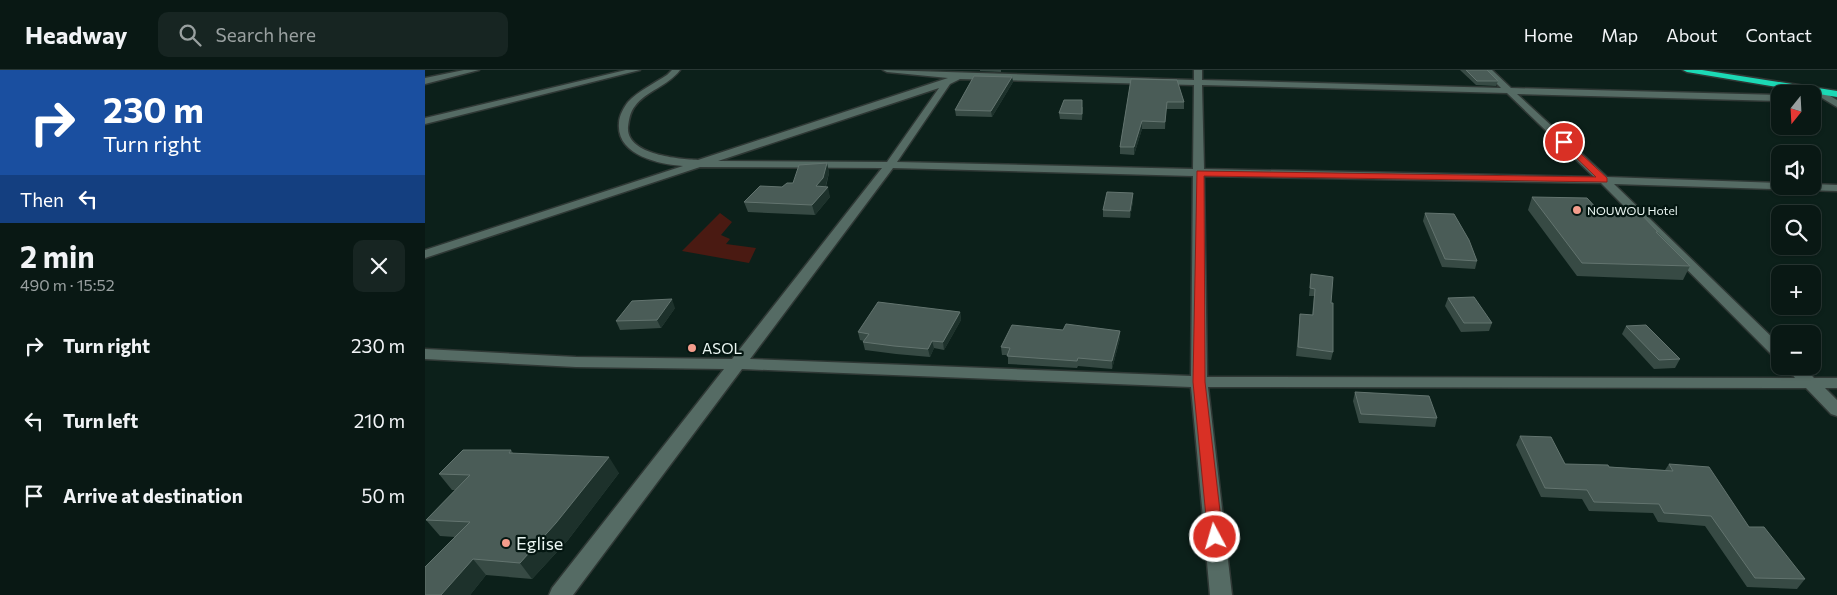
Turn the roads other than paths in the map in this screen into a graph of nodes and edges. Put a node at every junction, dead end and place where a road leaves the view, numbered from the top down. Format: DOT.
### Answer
graph roads {
  1 [pos="475,70"];
  2 [pos="636,70"];
  3 [pos="676,70"];
  4 [pos="887,70"];
  5 [pos="973,70"];
  6 [pos="1487,70"];
  7 [pos="1687,70"];
  8 [pos="1198,76"];
  9 [pos="951,79"];
  10 [pos="425,81"];
  11 [pos="1771,87"];
  12 [pos="1510,91"];
  13 [pos="1821,96"];
  14 [pos="1771,98"];
  15 [pos="1835,99"];
  16 [pos="425,116"];
  17 [pos="437,118"];
  18 [pos="425,121"];
  19 [pos="702,164"];
  20 [pos="890,165"];
  21 [pos="1200,173"];
  22 [pos="1604,180"];
  23 [pos="1837,188"];
  24 [pos="425,254"];
  25 [pos="1771,345"];
  26 [pos="425,354"];
  27 [pos="739,364"];
  28 [pos="1802,375"];
  29 [pos="1199,382"];
  30 [pos="1810,383"];
  31 [pos="1837,383"];
  32 [pos="1837,410"];
  33 [pos="560,595"];
  34 [pos="1221,595"];
  1 -- 10 [label="street"];
  2 -- 17 [label="street"];
  3 -- 19 [label="street"];
  4 -- 9 [label="street"];
  5 -- 9 [label="street"];
  6 -- 12 [label="street"];
  7 -- 11 [label="highway"];
  8 -- 9 [label="street"];
  8 -- 12 [label="street"];
  8 -- 21 [label="street"];
  9 -- 19 [label="street"];
  9 -- 20 [label="street"];
  12 -- 14 [label="street"];
  12 -- 22 [label="street"];
  13 -- 15 [label="street"];
  16 -- 17 [label="street"];
  17 -- 18 [label="street"];
  19 -- 20 [label="street"];
  19 -- 24 [label="street"];
  20 -- 21 [label="street"];
  20 -- 27 [label="street"];
  21 -- 22 [label="street"];
  21 -- 29 [label="street"];
  22 -- 23 [label="street"];
  22 -- 25 [label="street"];
  26 -- 27 [label="street"];
  27 -- 29 [label="street"];
  27 -- 33 [label="street"];
  28 -- 30 [label="street"];
  29 -- 30 [label="street"];
  29 -- 34 [label="street"];
  30 -- 31 [label="street"];
  30 -- 32 [label="street"];
}
